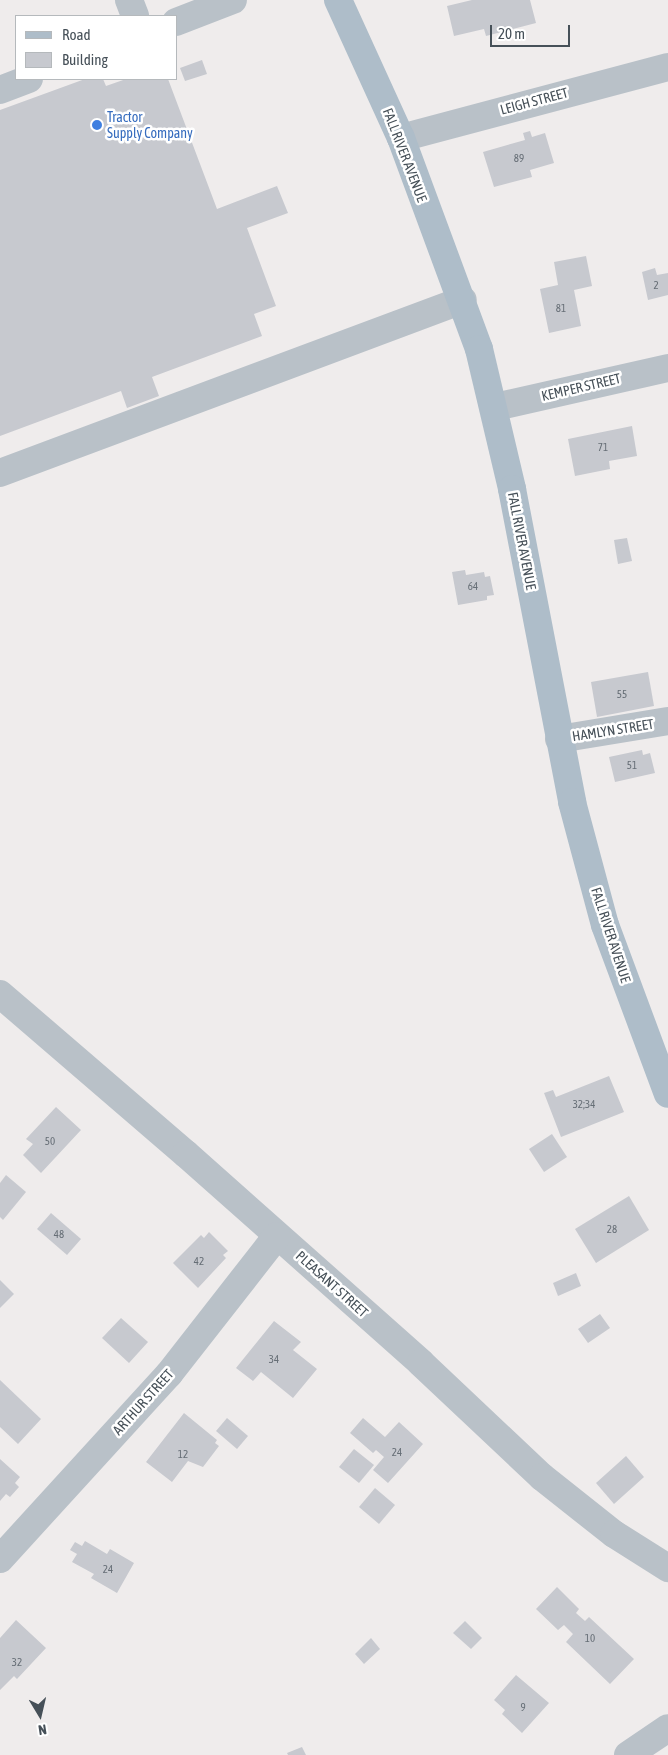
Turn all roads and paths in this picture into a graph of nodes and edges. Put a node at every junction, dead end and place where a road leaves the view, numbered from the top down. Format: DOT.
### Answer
graph roads {
  1 [pos="129,0"];
  2 [pos="233,0"];
  3 [pos="338,0"];
  4 [pos="135,15"];
  5 [pos="178,21"];
  6 [pos="668,67"];
  7 [pos="26,80"];
  8 [pos="0,90"];
  9 [pos="401,138"];
  10 [pos="463,300"];
  11 [pos="668,368"];
  12 [pos="495,406"];
  13 [pos="0,473"];
  14 [pos="668,721"];
  15 [pos="559,739"];
  16 [pos="0,994"];
  17 [pos="668,1094"];
  18 [pos="277,1236"];
  19 [pos="0,1559"];
  20 [pos="668,1568"];
  21 [pos="668,1728"];
  22 [pos="628,1755"];
  1 -- 4 [label="street"];
  2 -- 5 [label="street"];
  3 -- 9 [label="main road, FALL RIVER AVENUE"];
  6 -- 9 [label="street, LEIGH STREET"];
  7 -- 8 [label="street"];
  9 -- 10 [label="main road, FALL RIVER AVENUE"];
  10 -- 12 [label="main road, FALL RIVER AVENUE"];
  10 -- 13 [label="street"];
  11 -- 12 [label="street, KEMPER STREET"];
  12 -- 15 [label="main road, FALL RIVER AVENUE"];
  14 -- 15 [label="street, HAMLYN STREET"];
  15 -- 17 [label="main road, FALL RIVER AVENUE"];
  16 -- 18 [label="street, PLEASANT STREET"];
  18 -- 19 [label="street, ARTHUR STREET"];
  18 -- 20 [label="street, PLEASANT STREET"];
  21 -- 22 [label="street"];
}
